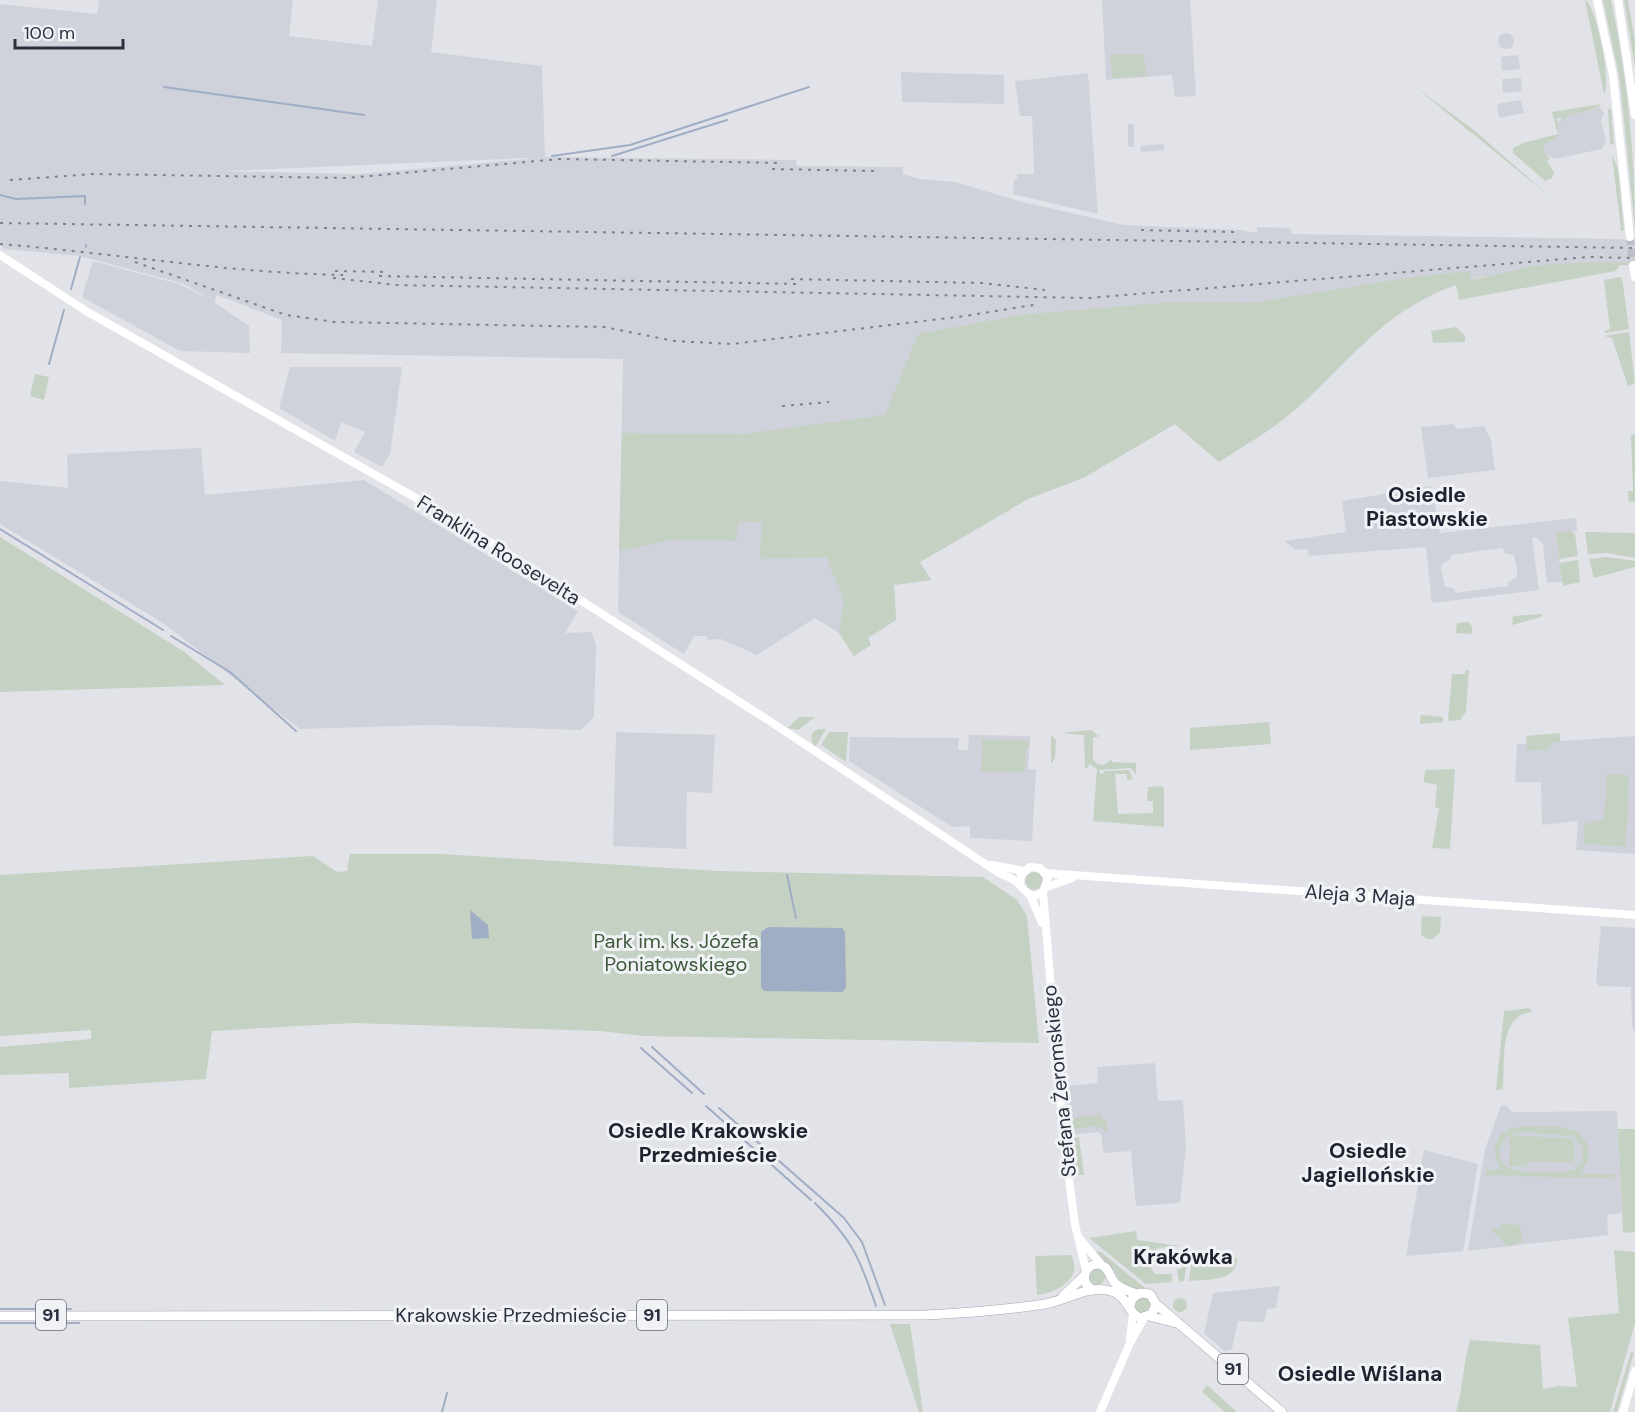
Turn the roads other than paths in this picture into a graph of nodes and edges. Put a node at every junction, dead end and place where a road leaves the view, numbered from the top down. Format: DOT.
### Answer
graph roads {
  1 [pos="1597,0"];
  2 [pos="1617,0"];
  3 [pos="1635,116"];
  4 [pos="1630,237"];
  5 [pos="0,255"];
  6 [pos="1633,265"];
  7 [pos="1635,277"];
  8 [pos="987,864"];
  9 [pos="1024,871"];
  10 [pos="1045,873"];
  11 [pos="1084,877"];
  12 [pos="1020,885"];
  13 [pos="1045,890"];
  14 [pos="1030,895"];
  15 [pos="1635,915"];
  16 [pos="1044,929"];
  17 [pos="1077,1233"];
  18 [pos="1101,1264"];
  19 [pos="1085,1273"];
  20 [pos="1111,1276"];
  21 [pos="1092,1290"];
  22 [pos="1103,1290"];
  23 [pos="1137,1294"];
  24 [pos="1056,1301"];
  25 [pos="1156,1304"];
  26 [pos="1132,1310"];
  27 [pos="0,1316"];
  28 [pos="1147,1317"];
  29 [pos="1184,1325"];
  30 [pos="1130,1343"];
  31 [pos="1635,1371"];
  32 [pos="1100,1412"];
  33 [pos="1282,1412"];
  34 [pos="1623,1412"];
  1 -- 4 [label="street"];
  2 -- 3 [label="street"];
  5 -- 8 [label="street, Franklina Roosevelta"];
  6 -- 7 [label="street"];
  8 -- 9 [label="street, Franklina Roosevelta"];
  8 -- 12 [label="street, Franklina Roosevelta"];
  9 -- 10 [label="street"];
  9 -- 12 [label="street"];
  10 -- 11 [label="street, Aleja 3 Maja"];
  10 -- 13 [label="street"];
  11 -- 13 [label="street, Aleja 3 Maja"];
  11 -- 15 [label="street, Aleja 3 Maja"];
  12 -- 14 [label="street"];
  13 -- 14 [label="street"];
  13 -- 16 [label="street, Stefana Żeromskiego"];
  14 -- 16 [label="street, Stefana Żeromskiego"];
  16 -- 17 [label="street, Stefana Żeromskiego"];
  17 -- 18 [label="street, Stefana Żeromskiego"];
  17 -- 19 [label="street, Stefana Żeromskiego"];
  18 -- 19 [label="main road"];
  18 -- 20 [label="main road, 91"];
  19 -- 21 [label="main road"];
  19 -- 24 [label="main road"];
  20 -- 22 [label="main road"];
  20 -- 23 [label="main road, 91"];
  21 -- 22 [label="main road, 91"];
  21 -- 24 [label="main road, Krakowskie Przedmieście / 91"];
  22 -- 26 [label="main road, 91"];
  23 -- 25 [label="main road, 91"];
  23 -- 26 [label="main road"];
  24 -- 27 [label="main road, Krakowskie Przedmieście / 91"];
  25 -- 28 [label="main road"];
  25 -- 29 [label="main road, 91"];
  26 -- 28 [label="main road, 91"];
  26 -- 30 [label="street"];
  28 -- 29 [label="main road, 91"];
  28 -- 30 [label="street"];
  29 -- 33 [label="main road, 91"];
  30 -- 32 [label="street"];
  31 -- 34 [label="street"];
}
